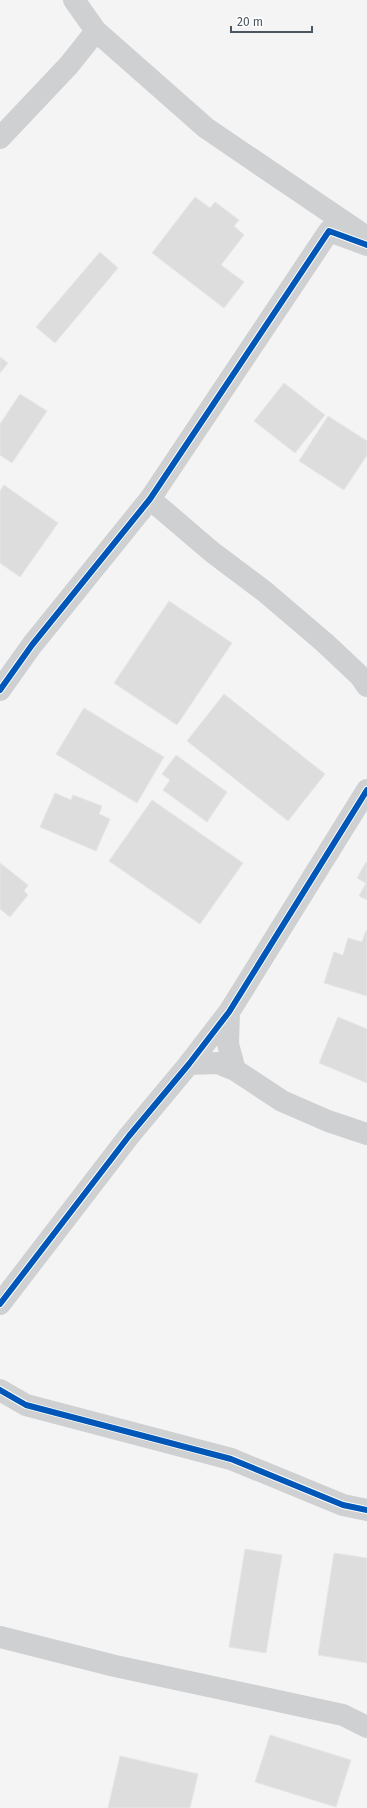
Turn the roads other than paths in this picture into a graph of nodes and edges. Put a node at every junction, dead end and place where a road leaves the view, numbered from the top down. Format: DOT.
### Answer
graph roads {
  1 [pos="74,0"];
  2 [pos="96,31"];
  3 [pos="0,138"];
  4 [pos="308,197"];
  5 [pos="329,231"];
  6 [pos="367,237"];
  7 [pos="367,245"];
  8 [pos="150,500"];
  9 [pos="367,686"];
  10 [pos="0,690"];
  11 [pos="366,790"];
  12 [pos="229,1012"];
  13 [pos="189,1064"];
  14 [pos="235,1070"];
  15 [pos="367,1134"];
  16 [pos="0,1304"];
  17 [pos="0,1390"];
  18 [pos="367,1510"];
  19 [pos="0,1638"];
  20 [pos="367,1727"];
  1 -- 2 [label="street"];
  2 -- 3 [label="street"];
  2 -- 4 [label="street"];
  4 -- 5 [label="street"];
  4 -- 6 [label="street"];
  5 -- 7 [label="street"];
  5 -- 8 [label="street"];
  8 -- 9 [label="street"];
  8 -- 10 [label="street"];
  11 -- 12 [label="street"];
  12 -- 13 [label="street"];
  12 -- 14 [label="street"];
  13 -- 14 [label="street"];
  13 -- 16 [label="street"];
  14 -- 15 [label="street"];
  17 -- 18 [label="street"];
  19 -- 20 [label="street"];
}
